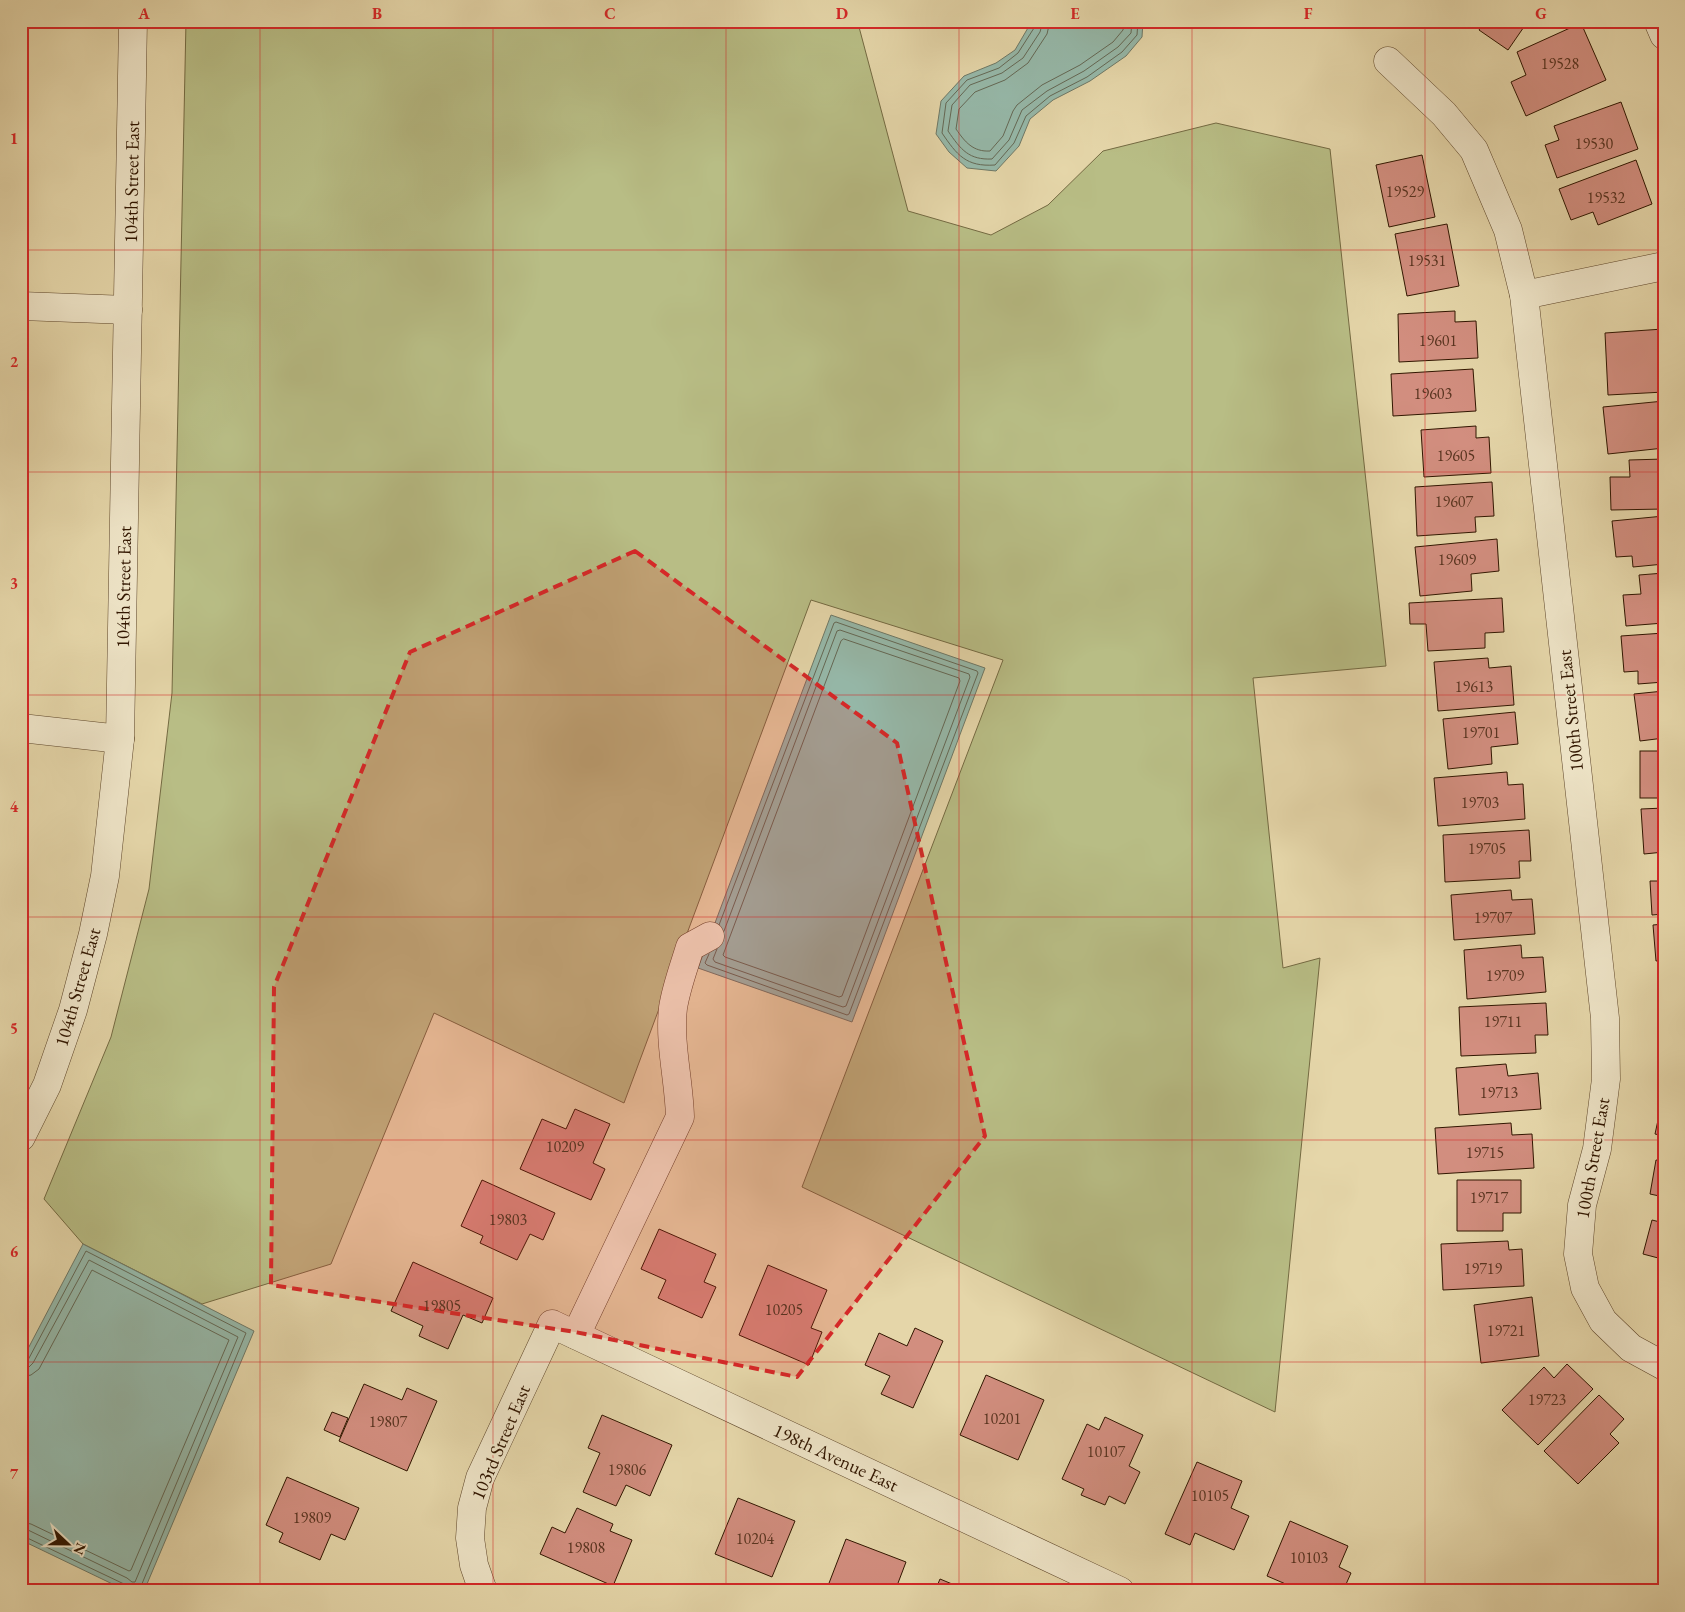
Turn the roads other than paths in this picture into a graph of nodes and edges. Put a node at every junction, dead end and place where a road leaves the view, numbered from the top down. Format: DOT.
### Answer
graph roads {
  1 [pos="133,21"];
  2 [pos="1658,21"];
  3 [pos="1664,35"];
  4 [pos="1388,61"];
  5 [pos="1664,266"];
  6 [pos="1524,295"];
  7 [pos="21,306"];
  8 [pos="128,310"];
  9 [pos="21,728"];
  10 [pos="120,739"];
  11 [pos="710,936"];
  12 [pos="21,1138"];
  13 [pos="564,1330"];
  14 [pos="1664,1366"];
  15 [pos="483,1591"];
  16 [pos="1120,1591"];
  1 -- 8 [label="street, 104th Street East"];
  2 -- 3 [label="street"];
  4 -- 6 [label="street, 100th Street East"];
  5 -- 6 [label="street"];
  6 -- 14 [label="street, 100th Street East"];
  7 -- 8 [label="street"];
  8 -- 10 [label="street, 104th Street East"];
  9 -- 10 [label="street"];
  10 -- 12 [label="street, 104th Street East"];
  11 -- 13 [label="street, 103rd Street East"];
  13 -- 15 [label="street, 103rd Street East"];
  13 -- 16 [label="street, 198th Avenue East"];
}
